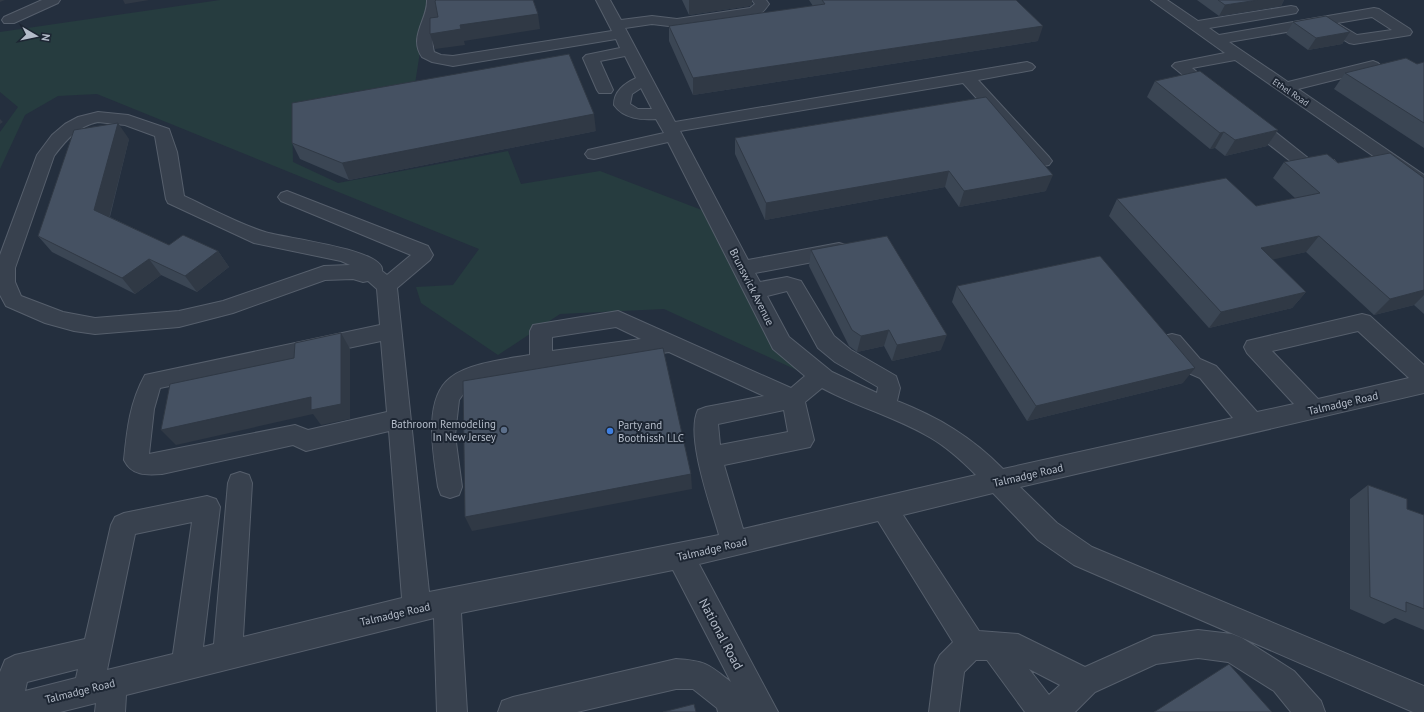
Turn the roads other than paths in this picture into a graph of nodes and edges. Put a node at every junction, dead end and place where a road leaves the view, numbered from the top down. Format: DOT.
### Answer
graph roads {
  1 [pos="53,0"];
  2 [pos="434,0"];
  3 [pos="603,0"];
  4 [pos="759,0"];
  5 [pos="1158,0"];
  6 [pos="1291,10"];
  7 [pos="9,20"];
  8 [pos="1324,21"];
  9 [pos="1195,26"];
  10 [pos="622,36"];
  11 [pos="1216,40"];
  12 [pos="1238,55"];
  13 [pos="1385,64"];
  14 [pos="1027,67"];
  15 [pos="967,77"];
  16 [pos="645,80"];
  17 [pos="1284,88"];
  18 [pos="605,90"];
  19 [pos="669,126"];
  20 [pos="594,154"];
  21 [pos="1382,154"];
  22 [pos="1043,160"];
  23 [pos="1362,160"];
  24 [pos="1342,165"];
  25 [pos="1424,183"];
  26 [pos="287,197"];
  27 [pos="860,246"];
  28 [pos="742,268"];
  29 [pos="380,279"];
  30 [pos="754,291"];
  31 [pos="1162,329"];
  32 [pos="392,331"];
  33 [pos="671,343"];
  34 [pos="541,361"];
  35 [pos="821,375"];
  36 [pos="1424,379"];
  37 [pos="1424,384"];
  38 [pos="793,399"];
  39 [pos="883,404"];
  40 [pos="1314,410"];
  41 [pos="400,419"];
  42 [pos="1253,424"];
  43 [pos="709,456"];
  44 [pos="998,481"];
  45 [pos="240,482"];
  46 [pos="450,487"];
  47 [pos="884,508"];
  48 [pos="735,544"];
  49 [pos="680,556"];
  50 [pos="446,602"];
  51 [pos="417,608"];
  52 [pos="982,646"];
  53 [pos="96,650"];
  54 [pos="228,655"];
  55 [pos="186,665"];
  56 [pos="1086,682"];
  57 [pos="100,686"];
  58 [pos="1424,701"];
  59 [pos="3,711"];
  60 [pos="110,712"];
  61 [pos="452,712"];
  62 [pos="513,712"];
  63 [pos="733,712"];
  64 [pos="762,712"];
  65 [pos="944,712"];
  66 [pos="1043,712"];
  67 [pos="1049,712"];
  68 [pos="1310,712"];
  1 -- 7 [label="street"];
  2 -- 10 [label="street"];
  3 -- 10 [label="street, Brunswick Avenue"];
  4 -- 10 [label="street"];
  5 -- 9 [label="street, Ethel Road"];
  6 -- 9 [label="street"];
  8 -- 11 [label="street"];
  9 -- 11 [label="street, Ethel Road"];
  10 -- 16 [label="street, Brunswick Avenue"];
  10 -- 18 [label="street"];
  11 -- 12 [label="street, Ethel Road"];
  12 -- 17 [label="street, Ethel Road"];
  12 -- 24 [label="street"];
  13 -- 17 [label="street"];
  14 -- 15 [label="street"];
  15 -- 19 [label="street"];
  15 -- 22 [label="street"];
  16 -- 19 [label="street, Brunswick Avenue"];
  16 -- 19 [label="street"];
  17 -- 21 [label="street, Ethel Road"];
  19 -- 20 [label="street"];
  19 -- 28 [label="street, Brunswick Avenue"];
  21 -- 23 [label="street"];
  21 -- 25 [label="street, Ethel Road"];
  26 -- 29 [label="street"];
  27 -- 28 [label="street"];
  28 -- 30 [label="street, Brunswick Avenue"];
  29 -- 29 [label="street"];
  29 -- 32 [label="street"];
  30 -- 35 [label="street, Brunswick Avenue"];
  30 -- 39 [label="street"];
  31 -- 42 [label="street"];
  32 -- 41 [label="street"];
  32 -- 41 [label="street"];
  33 -- 34 [label="street"];
  33 -- 34 [label="street"];
  33 -- 38 [label="street"];
  34 -- 46 [label="street"];
  35 -- 38 [label="street"];
  35 -- 39 [label="street, Brunswick Avenue"];
  36 -- 40 [label="street"];
  37 -- 40 [label="street, Talmadge Road"];
  38 -- 43 [label="street"];
  38 -- 43 [label="street"];
  39 -- 44 [label="street, Brunswick Avenue"];
  40 -- 42 [label="street, Talmadge Road"];
  41 -- 51 [label="street"];
  42 -- 44 [label="street, Talmadge Road"];
  43 -- 48 [label="street"];
  44 -- 47 [label="street, Talmadge Road"];
  44 -- 58 [label="street, Brunswick Avenue"];
  45 -- 54 [label="street"];
  47 -- 48 [label="street, Talmadge Road"];
  47 -- 52 [label="street"];
  48 -- 49 [label="street, Talmadge Road"];
  49 -- 50 [label="street, Talmadge Road"];
  49 -- 64 [label="street, National Road"];
  50 -- 51 [label="street, Talmadge Road"];
  50 -- 61 [label="street"];
  51 -- 54 [label="street, Talmadge Road"];
  52 -- 56 [label="street"];
  52 -- 65 [label="street"];
  52 -- 66 [label="street"];
  53 -- 55 [label="street"];
  53 -- 57 [label="street"];
  53 -- 59 [label="street"];
  54 -- 55 [label="street, Talmadge Road"];
  55 -- 57 [label="street, Talmadge Road"];
  56 -- 67 [label="street"];
  56 -- 68 [label="street"];
  57 -- 59 [label="street, Talmadge Road"];
  57 -- 60 [label="street"];
  62 -- 63 [label="street"];
}
